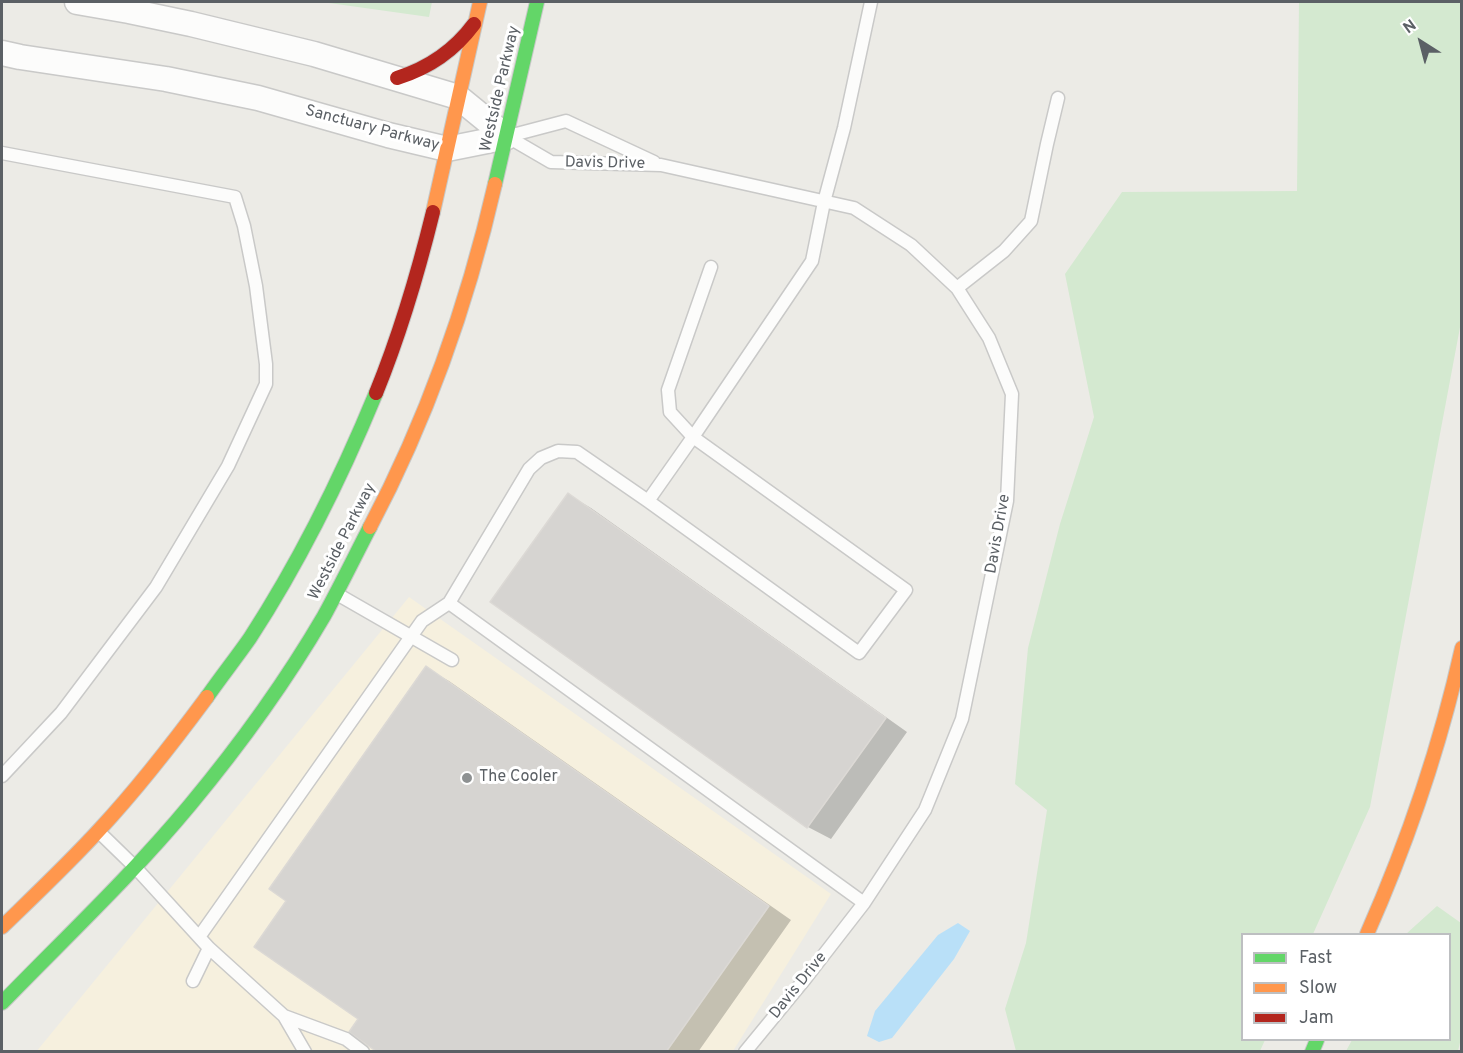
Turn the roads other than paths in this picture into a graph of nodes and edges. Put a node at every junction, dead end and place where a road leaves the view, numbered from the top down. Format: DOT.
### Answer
graph roads {
  1 [pos="77,2"];
  2 [pos="480,2"];
  3 [pos="537,2"];
  4 [pos="871,2"];
  5 [pos="475,23"];
  6 [pos="2,53"];
  7 [pos="397,78"];
  8 [pos="458,97"];
  9 [pos="1058,98"];
  10 [pos="507,137"];
  11 [pos="447,149"];
  12 [pos="2,153"];
  13 [pos="661,165"];
  14 [pos="824,201"];
  15 [pos="711,267"];
  16 [pos="957,288"];
  17 [pos="693,437"];
  18 [pos="648,501"];
  19 [pos="336,593"];
  20 [pos="449,603"];
  21 [pos="412,637"];
  22 [pos="1461,648"];
  23 [pos="452,660"];
  24 [pos="2,776"];
  25 [pos="99,831"];
  26 [pos="135,867"];
  27 [pos="864,903"];
  28 [pos="2,927"];
  29 [pos="1366,933"];
  30 [pos="199,937"];
  31 [pos="209,948"];
  32 [pos="193,981"];
  33 [pos="2,1003"];
  34 [pos="284,1016"];
  35 [pos="305,1052"];
  36 [pos="363,1052"];
  37 [pos="745,1052"];
  1 -- 7 [label="street"];
  2 -- 5 [label="main road, Westside Parkway"];
  3 -- 10 [label="main road, Westside Parkway"];
  4 -- 14 [label="lane"];
  5 -- 7 [label="main road"];
  5 -- 8 [label="main road, Westside Parkway"];
  6 -- 11 [label="street, Sanctuary Parkway"];
  7 -- 8 [label="street"];
  8 -- 10 [label="street"];
  8 -- 11 [label="main road, Westside Parkway"];
  9 -- 16 [label="lane"];
  10 -- 11 [label="street, Sanctuary Parkway"];
  10 -- 13 [label="lane, Davis Drive"];
  10 -- 13 [label="lane, Davis Drive"];
  10 -- 19 [label="main road, Westside Parkway"];
  11 -- 25 [label="main road, Westside Parkway"];
  12 -- 24 [label="lane"];
  13 -- 14 [label="lane, Davis Drive"];
  14 -- 16 [label="lane, Davis Drive"];
  14 -- 17 [label="lane"];
  15 -- 17 [label="lane"];
  16 -- 27 [label="lane, Davis Drive"];
  17 -- 18 [label="lane"];
  17 -- 18 [label="lane"];
  18 -- 20 [label="lane"];
  19 -- 21 [label="lane"];
  19 -- 26 [label="main road, Westside Parkway"];
  20 -- 21 [label="lane"];
  20 -- 27 [label="lane"];
  21 -- 23 [label="lane"];
  21 -- 30 [label="lane"];
  22 -- 29 [label="main road"];
  25 -- 26 [label="lane"];
  25 -- 28 [label="main road, Westside Parkway"];
  26 -- 30 [label="lane"];
  26 -- 33 [label="main road, Westside Parkway"];
  27 -- 37 [label="lane, Davis Drive"];
  30 -- 31 [label="lane"];
  31 -- 32 [label="lane"];
  31 -- 34 [label="lane"];
  34 -- 35 [label="lane"];
  34 -- 36 [label="lane"];
}
